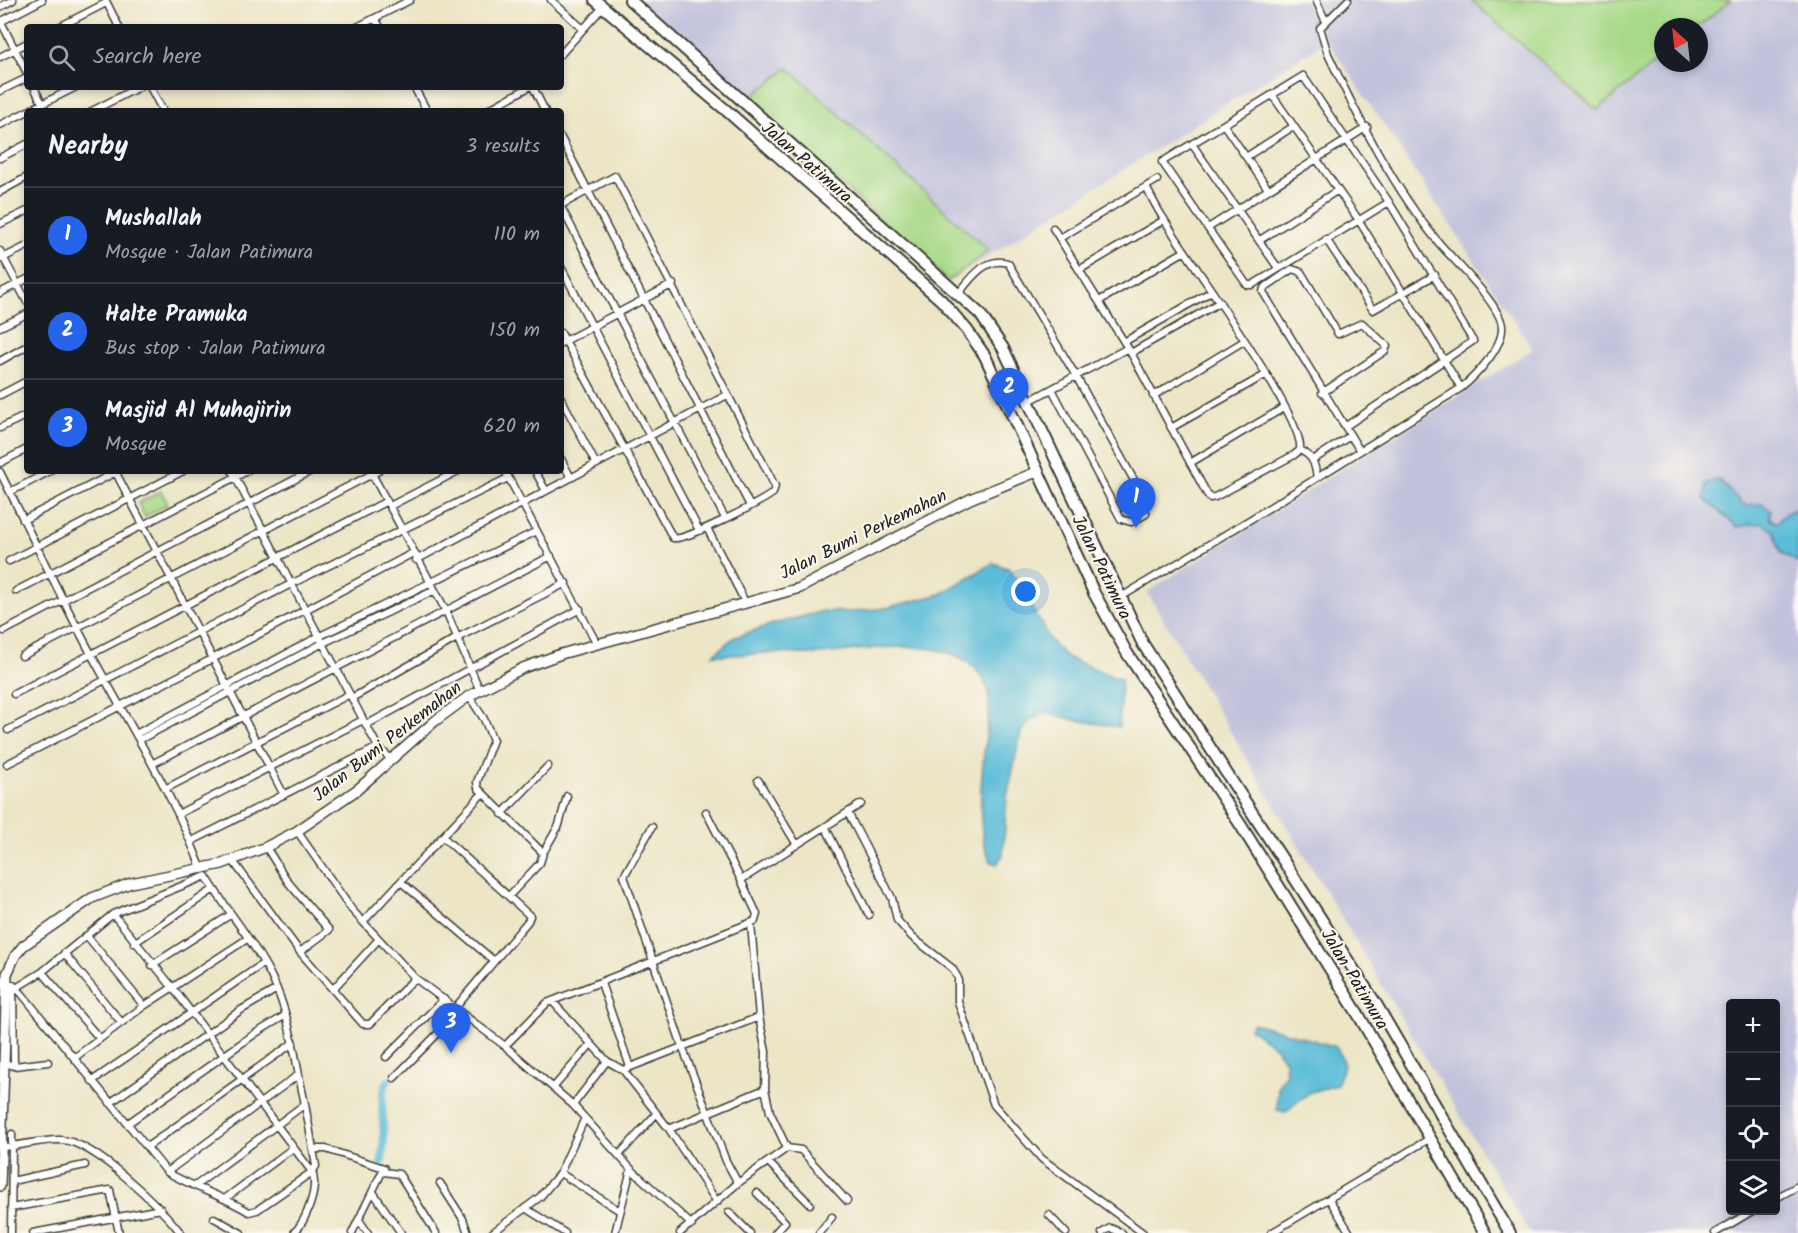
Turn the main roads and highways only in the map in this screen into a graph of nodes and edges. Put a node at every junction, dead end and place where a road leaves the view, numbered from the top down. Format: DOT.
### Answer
graph roads {
  1 [pos="630,0"];
  2 [pos="599,4"];
  3 [pos="848,196"];
  4 [pos="836,209"];
  5 [pos="1485,1233"];
  6 [pos="1510,1233"];
  1 -- 3 [label="highway, Jalan Patimura"];
  2 -- 4 [label="highway, Jalan Patimura"];
  3 -- 4 [label="highway"];
  3 -- 6 [label="highway, Jalan Patimura"];
  4 -- 5 [label="highway, Jalan Patimura"];
}
